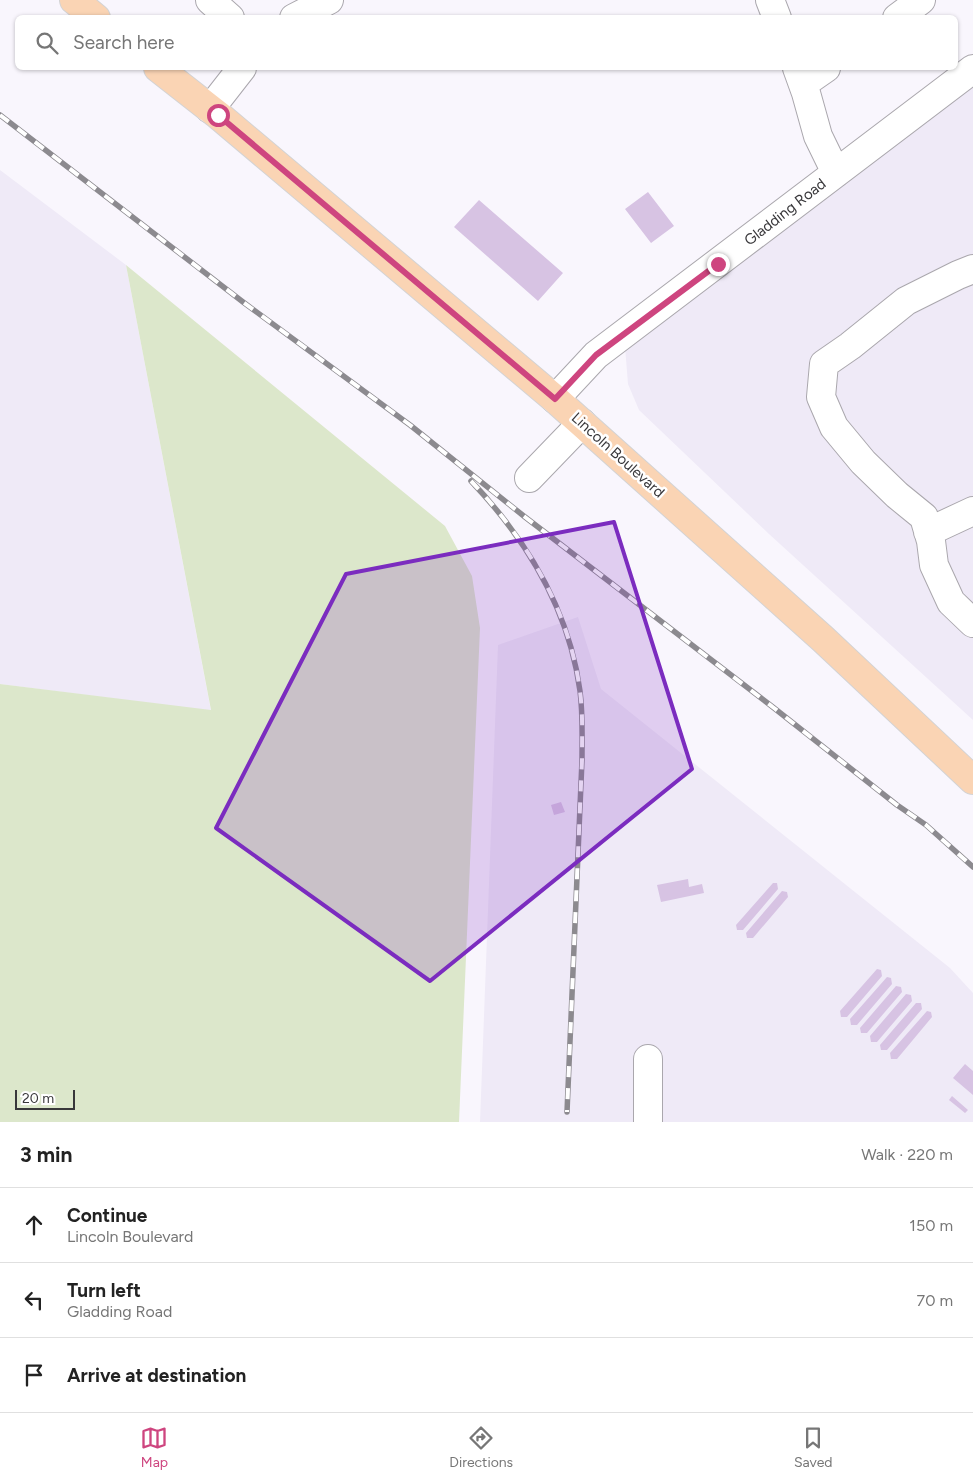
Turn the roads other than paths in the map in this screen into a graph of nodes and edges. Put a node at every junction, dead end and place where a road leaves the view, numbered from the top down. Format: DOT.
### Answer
graph roads {
  1 [pos="74,0"];
  2 [pos="210,0"];
  3 [pos="329,0"];
  4 [pos="770,0"];
  5 [pos="921,0"];
  6 [pos="92,15"];
  7 [pos="227,15"];
  8 [pos="300,15"];
  9 [pos="776,15"];
  10 [pos="901,15"];
  11 [pos="973,69"];
  12 [pos="161,70"];
  13 [pos="240,70"];
  14 [pos="820,70"];
  15 [pos="800,76"];
  16 [pos="210,109"];
  17 [pos="836,173"];
  18 [pos="973,269"];
  19 [pos="555,399"];
  20 [pos="582,423"];
  21 [pos="529,478"];
  22 [pos="973,510"];
  23 [pos="928,532"];
  24 [pos="973,623"];
  25 [pos="973,780"];
  26 [pos="648,1059"];
  27 [pos="648,1122"];
  1 -- 6 [label="main road"];
  2 -- 7 [label="street"];
  3 -- 8 [label="street"];
  4 -- 9 [label="street"];
  5 -- 10 [label="street"];
  11 -- 17 [label="street, Gladding Road"];
  12 -- 16 [label="main road, Lincoln Boulevard"];
  13 -- 16 [label="street"];
  14 -- 15 [label="street"];
  15 -- 17 [label="street"];
  16 -- 19 [label="main road, Lincoln Boulevard"];
  17 -- 19 [label="street, Gladding Road"];
  18 -- 23 [label="street"];
  19 -- 20 [label="main road, Lincoln Boulevard"];
  20 -- 21 [label="street"];
  20 -- 25 [label="main road, Lincoln Boulevard"];
  22 -- 23 [label="street"];
  23 -- 24 [label="street"];
  26 -- 27 [label="street"];
}
